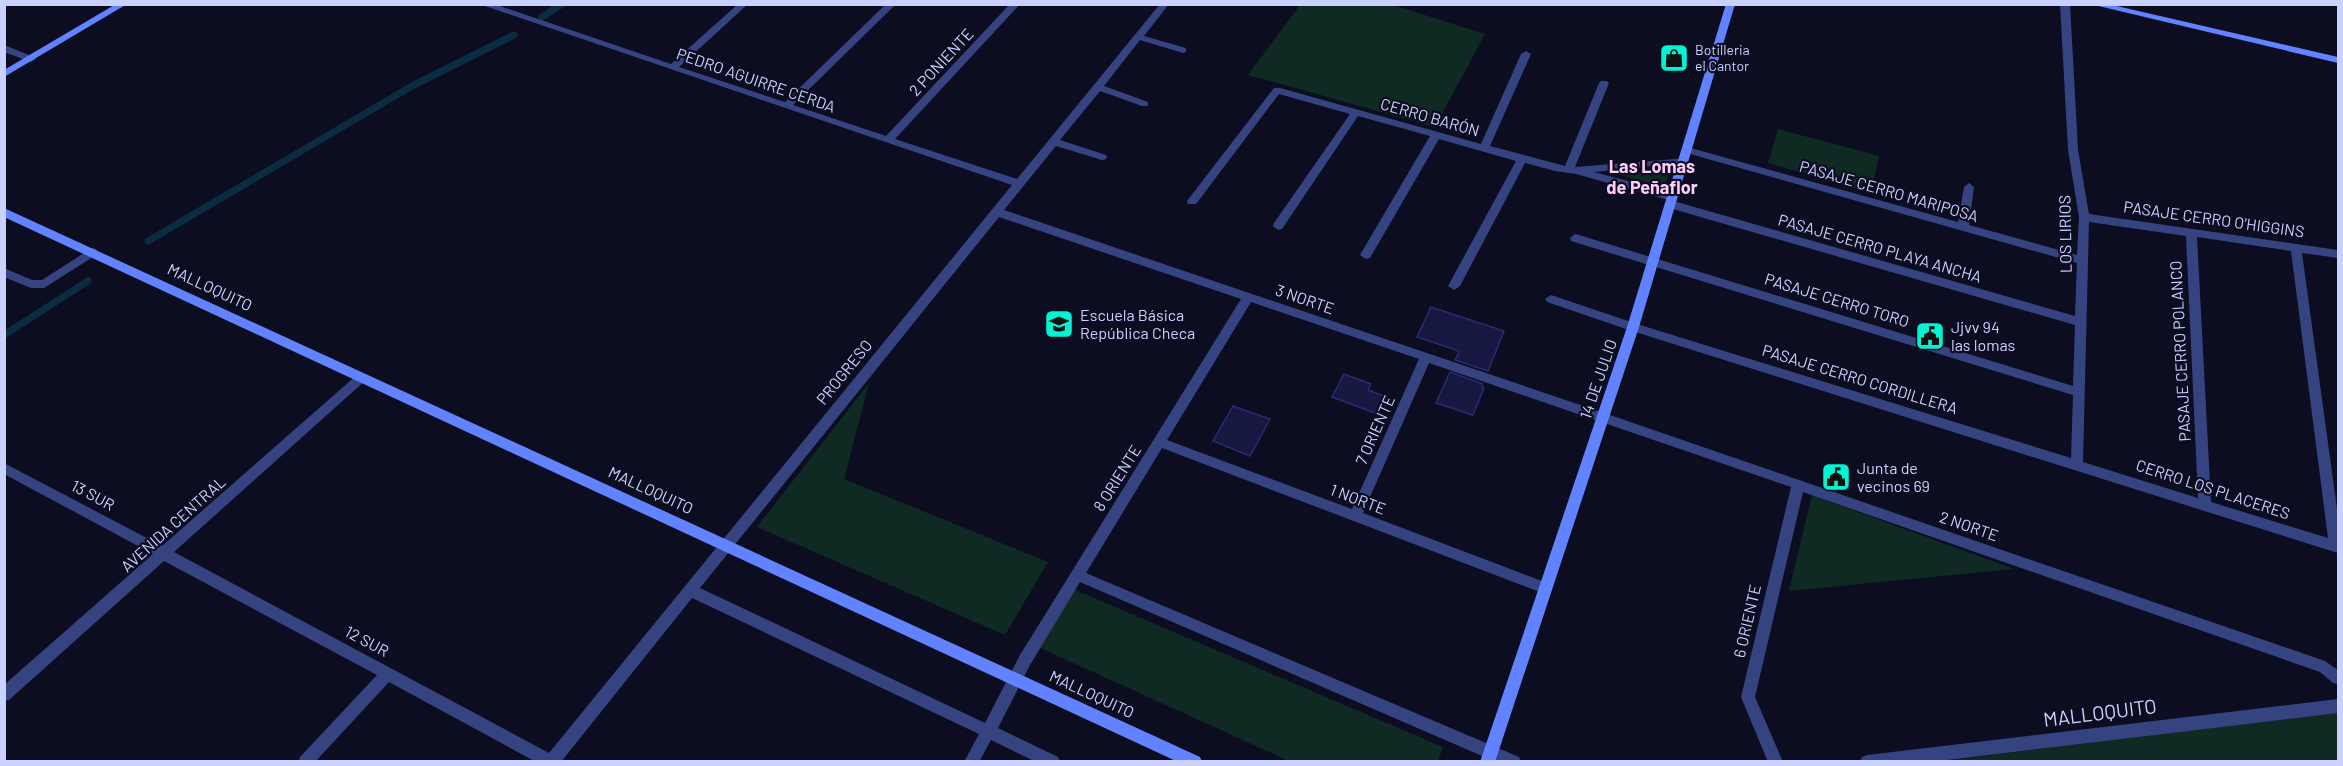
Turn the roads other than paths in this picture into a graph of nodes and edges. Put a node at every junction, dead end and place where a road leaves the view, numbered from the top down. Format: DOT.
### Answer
graph roads {
  1 [pos="123,4"];
  2 [pos="483,4"];
  3 [pos="892,4"];
  4 [pos="1016,4"];
  5 [pos="1165,4"];
  6 [pos="1731,4"];
  7 [pos="2065,4"];
  8 [pos="2094,4"];
  9 [pos="740,5"];
  10 [pos="1138,38"];
  11 [pos="4,48"];
  12 [pos="1183,50"];
  13 [pos="1526,54"];
  14 [pos="31,59"];
  15 [pos="2338,60"];
  16 [pos="672,68"];
  17 [pos="4,74"];
  18 [pos="1604,83"];
  19 [pos="1098,87"];
  20 [pos="1145,104"];
  21 [pos="786,106"];
  22 [pos="1356,112"];
  23 [pos="1436,135"];
  24 [pos="888,140"];
  25 [pos="1054,142"];
  26 [pos="1484,148"];
  27 [pos="1685,155"];
  28 [pos="1102,157"];
  29 [pos="1522,159"];
  30 [pos="1572,170"];
  31 [pos="1020,184"];
  32 [pos="1969,187"];
  33 [pos="1192,201"];
  34 [pos="1671,201"];
  35 [pos="4,212"];
  36 [pos="997,212"];
  37 [pos="2084,217"];
  38 [pos="1278,226"];
  39 [pos="1963,228"];
  40 [pos="2191,232"];
  41 [pos="1575,238"];
  42 [pos="2296,247"];
  43 [pos="92,252"];
  44 [pos="2338,254"];
  45 [pos="1366,255"];
  46 [pos="1653,261"];
  47 [pos="2083,261"];
  48 [pos="4,272"];
  49 [pos="1454,286"];
  50 [pos="1248,297"];
  51 [pos="1551,299"];
  52 [pos="2081,322"];
  53 [pos="1633,327"];
  54 [pos="1426,357"];
  55 [pos="362,377"];
  56 [pos="2079,392"];
  57 [pos="1603,417"];
  58 [pos="1159,442"];
  59 [pos="2077,464"];
  60 [pos="4,468"];
  61 [pos="1798,484"];
  62 [pos="2205,504"];
  63 [pos="1355,516"];
  64 [pos="727,545"];
  65 [pos="2337,546"];
  66 [pos="165,552"];
  67 [pos="1077,575"];
  68 [pos="1545,588"];
  69 [pos="690,590"];
  70 [pos="388,673"];
  71 [pos="1016,678"];
  72 [pos="2338,678"];
  73 [pos="4,695"];
  74 [pos="2338,706"];
  75 [pos="988,731"];
  76 [pos="1489,756"];
  77 [pos="305,762"];
  78 [pos="551,762"];
  79 [pos="971,762"];
  80 [pos="1053,762"];
  81 [pos="1195,762"];
  82 [pos="1514,762"];
  83 [pos="1776,762"];
  84 [pos="1867,762"];
  1 -- 14 [label="street"];
  2 -- 16 [label="street, PEDRO AGUIRRE CERDA"];
  3 -- 21 [label="street"];
  4 -- 24 [label="street, 2 PONIENTE"];
  5 -- 10 [label="street, PROGRESO"];
  6 -- 27 [label="street, 14 DE JULIO"];
  7 -- 37 [label="street, LOS LIRIOS"];
  8 -- 15 [label="street"];
  9 -- 16 [label="street"];
  10 -- 12 [label="street"];
  10 -- 19 [label="street, PROGRESO"];
  11 -- 14 [label="street"];
  13 -- 26 [label="street"];
  14 -- 17 [label="street"];
  16 -- 21 [label="street, PEDRO AGUIRRE CERDA"];
  18 -- 30 [label="street"];
  19 -- 20 [label="street"];
  19 -- 25 [label="street, PROGRESO"];
  21 -- 24 [label="street, PEDRO AGUIRRE CERDA"];
  22 -- 23 [label="street, CERRO BARÓN"];
  22 -- 33 [label="street, CERRO BARÓN"];
  22 -- 38 [label="street"];
  23 -- 26 [label="street, CERRO BARÓN"];
  23 -- 45 [label="street"];
  24 -- 31 [label="street, PEDRO AGUIRRE CERDA"];
  25 -- 28 [label="street"];
  25 -- 31 [label="street, PROGRESO"];
  26 -- 29 [label="street, CERRO BARÓN"];
  27 -- 30 [label="street, CERRO BARÓN"];
  27 -- 34 [label="street, 14 DE JULIO"];
  27 -- 39 [label="street, PASAJE CERRO MARIPOSA"];
  29 -- 30 [label="street, CERRO BARÓN"];
  29 -- 49 [label="street"];
  30 -- 34 [label="street, CERRO BARÓN"];
  31 -- 36 [label="street, PROGRESO"];
  32 -- 39 [label="street"];
  34 -- 46 [label="street, 14 DE JULIO"];
  34 -- 52 [label="street, PASAJE CERRO PLAYA ANCHA"];
  35 -- 43 [label="street, MALLOQUITO"];
  36 -- 50 [label="street, 3 NORTE"];
  36 -- 64 [label="street, PROGRESO"];
  37 -- 40 [label="street, PASAJE CERRO O'HIGGINS"];
  37 -- 47 [label="street, LOS LIRIOS"];
  39 -- 47 [label="street, PASAJE CERRO MARIPOSA"];
  40 -- 42 [label="street, PASAJE CERRO O'HIGGINS"];
  40 -- 62 [label="street, PASAJE CERRO POLANCO"];
  41 -- 46 [label="street, PASAJE CERRO TORO"];
  42 -- 44 [label="street, PASAJE CERRO O'HIGGINS"];
  42 -- 65 [label="street"];
  43 -- 48 [label="street"];
  43 -- 55 [label="street, MALLOQUITO"];
  46 -- 53 [label="street, 14 DE JULIO"];
  46 -- 56 [label="street, PASAJE CERRO TORO"];
  47 -- 52 [label="street, LOS LIRIOS"];
  50 -- 54 [label="street, 3 NORTE"];
  50 -- 58 [label="street, 8 ORIENTE"];
  51 -- 53 [label="street, PASAJE CERRO CORDILLERA"];
  52 -- 56 [label="street, LOS LIRIOS"];
  53 -- 57 [label="street, 14 DE JULIO"];
  53 -- 59 [label="street, PASAJE CERRO CORDILLERA"];
  54 -- 57 [label="street, 3 NORTE"];
  54 -- 63 [label="street, 7 ORIENTE"];
  55 -- 64 [label="street, MALLOQUITO"];
  55 -- 66 [label="street, AVENIDA CENTRAL"];
  56 -- 59 [label="street, LOS LIRIOS"];
  57 -- 61 [label="street, 2 NORTE"];
  57 -- 68 [label="street, 14 DE JULIO"];
  58 -- 63 [label="street, 1 NORTE"];
  58 -- 67 [label="street, 8 ORIENTE"];
  59 -- 62 [label="street, CERRO LOS PLACERES"];
  60 -- 66 [label="street, 13 SUR"];
  61 -- 72 [label="street, 2 NORTE"];
  61 -- 83 [label="street, 6 ORIENTE"];
  62 -- 65 [label="street, CERRO LOS PLACERES"];
  63 -- 68 [label="street, 1 NORTE"];
  64 -- 69 [label="street, PROGRESO"];
  64 -- 71 [label="street, MALLOQUITO"];
  66 -- 70 [label="street, 12 SUR"];
  66 -- 73 [label="street, AVENIDA CENTRAL"];
  67 -- 71 [label="street, 8 ORIENTE"];
  67 -- 76 [label="street"];
  68 -- 76 [label="street, 14 DE JULIO"];
  69 -- 75 [label="street"];
  69 -- 78 [label="street, PROGRESO"];
  70 -- 77 [label="street"];
  70 -- 78 [label="street, 12 SUR"];
  71 -- 75 [label="street, 8 ORIENTE"];
  71 -- 81 [label="street, MALLOQUITO"];
  74 -- 84 [label="street, MALLOQUITO"];
  75 -- 79 [label="street, 8 ORIENTE"];
  75 -- 80 [label="street"];
  76 -- 82 [label="street"];
}
